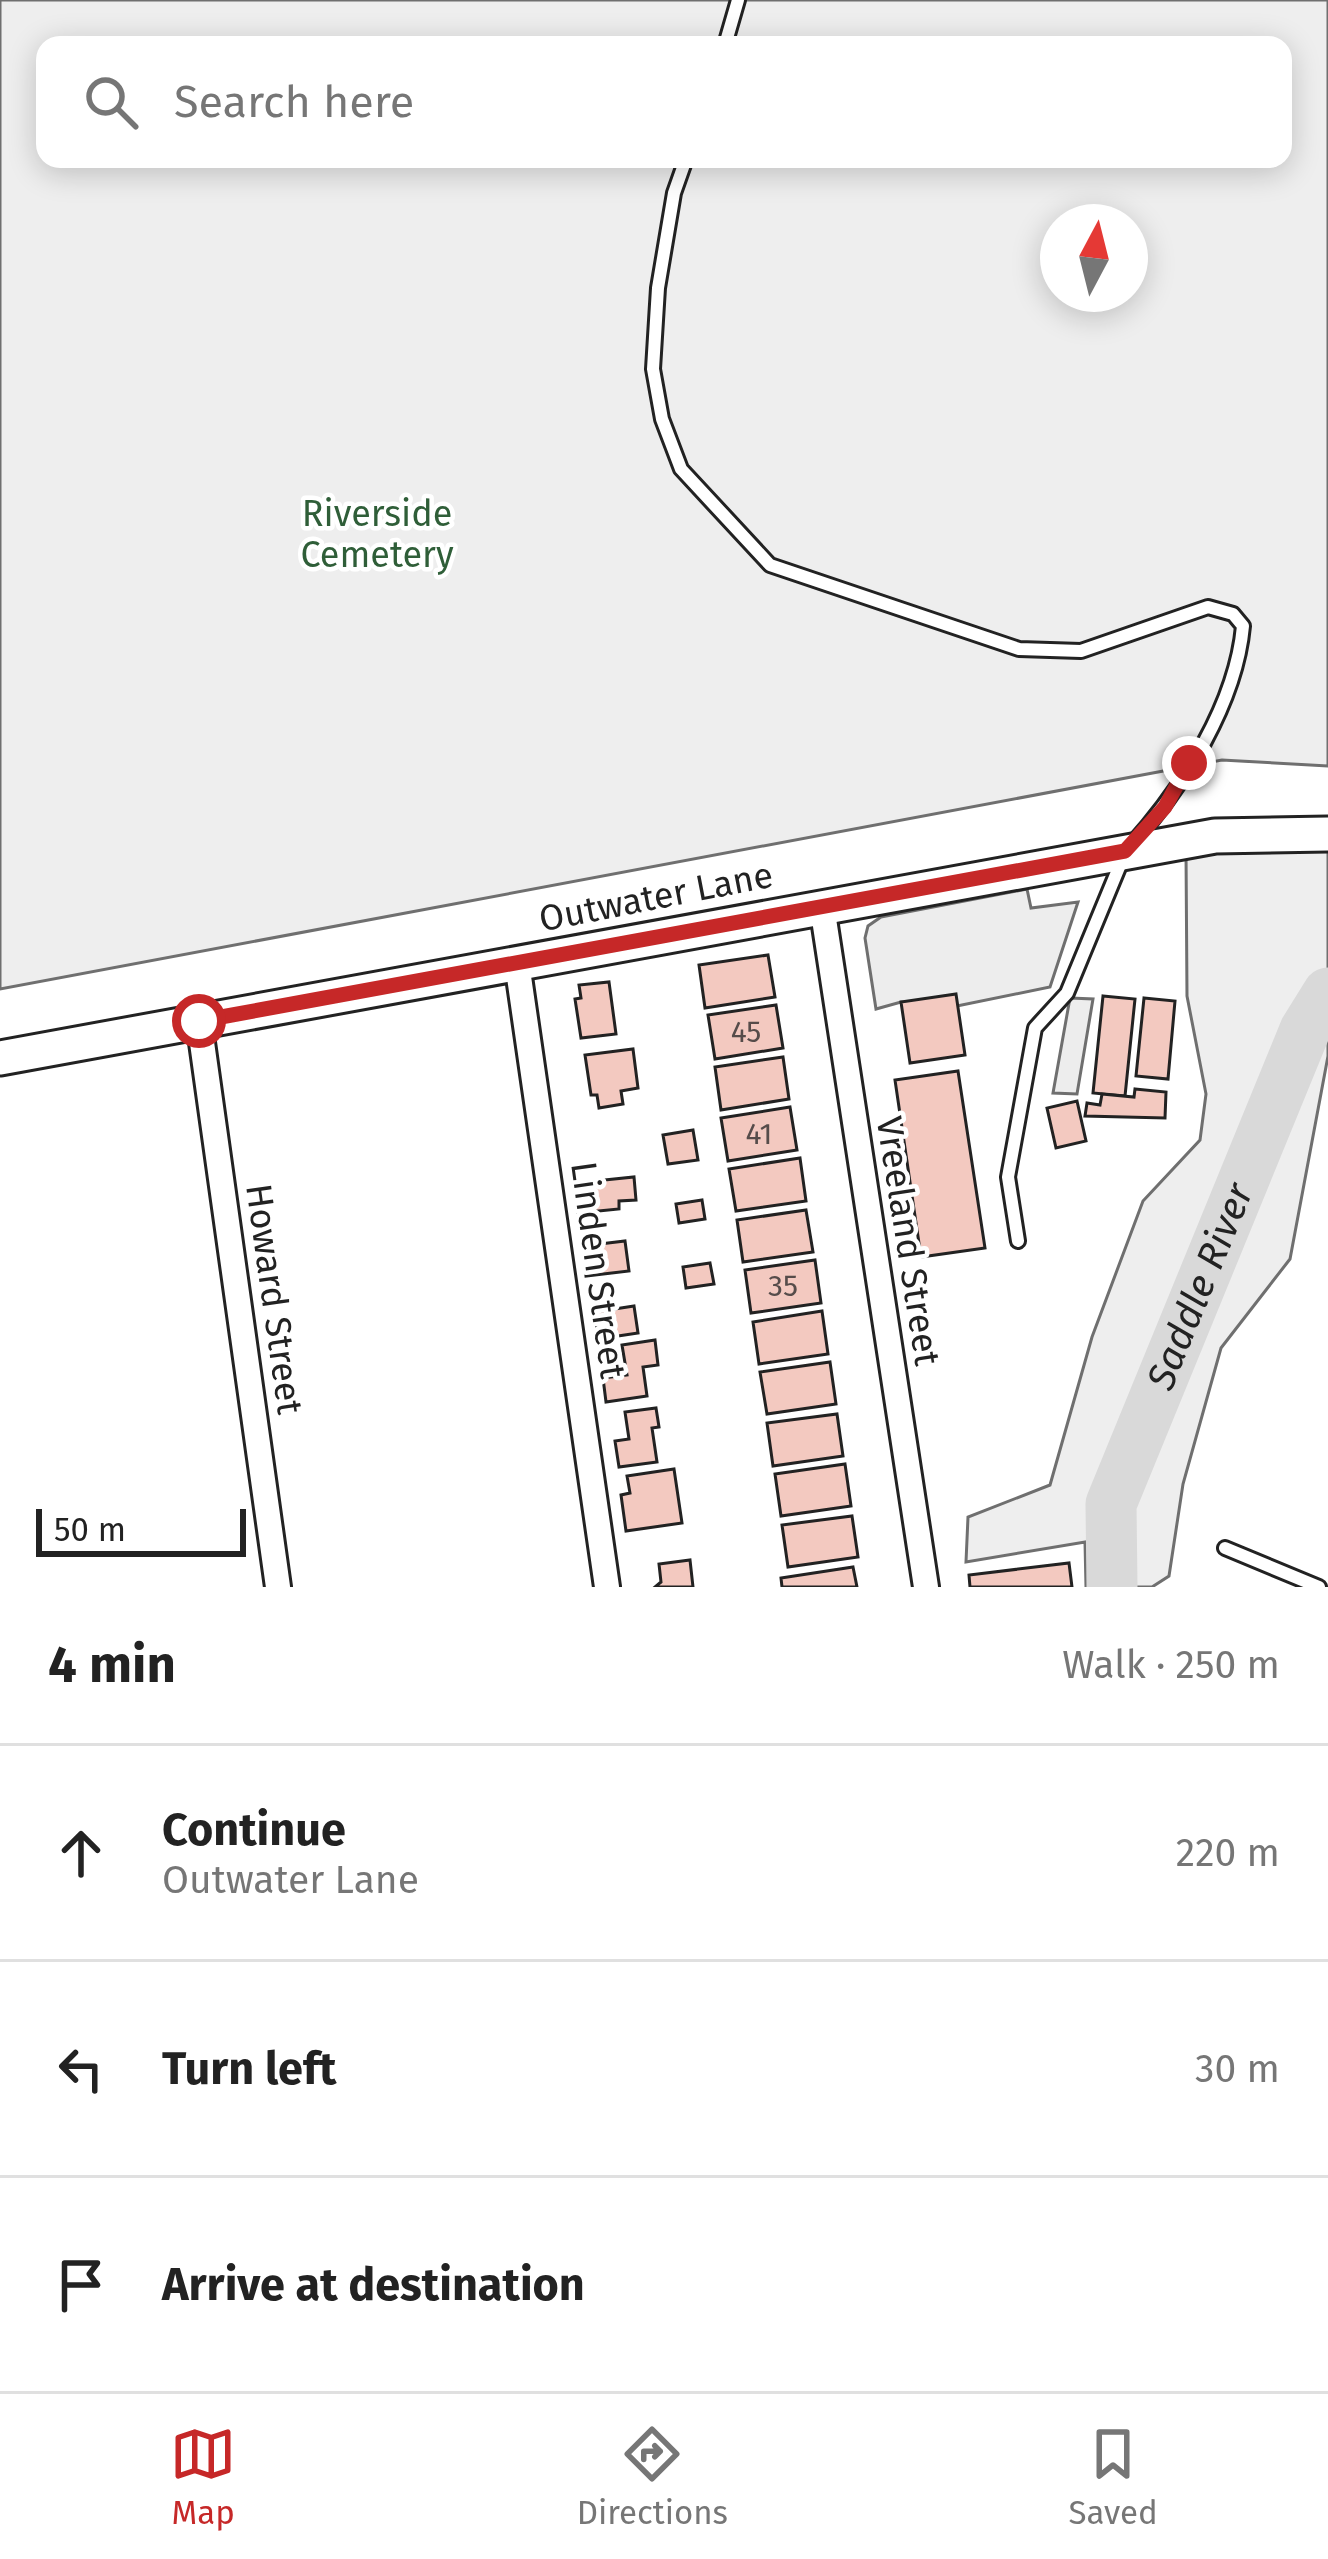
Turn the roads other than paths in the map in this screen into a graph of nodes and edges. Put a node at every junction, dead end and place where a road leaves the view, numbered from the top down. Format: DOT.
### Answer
graph roads {
  1 [pos="738,0"];
  2 [pos="728,36"];
  3 [pos="683,168"];
  4 [pos="1328,834"];
  5 [pos="1125,851"];
  6 [pos="822,906"];
  7 [pos="518,963"];
  8 [pos="199,1021"];
  9 [pos="0,1058"];
  10 [pos="1018,1241"];
  11 [pos="1226,1549"];
  12 [pos="278,1587"];
  13 [pos="607,1587"];
  14 [pos="926,1587"];
  15 [pos="1319,1587"];
  1 -- 2 [label="lane"];
  3 -- 5 [label="lane"];
  4 -- 5 [label="street, Outwater Lane"];
  5 -- 6 [label="street, Outwater Lane"];
  5 -- 10 [label="lane"];
  6 -- 7 [label="street, Outwater Lane"];
  6 -- 14 [label="street, Vreeland Street"];
  7 -- 8 [label="street, Outwater Lane"];
  7 -- 13 [label="street, Linden Street"];
  8 -- 9 [label="street, Outwater Lane"];
  8 -- 12 [label="street, Howard Street"];
  11 -- 15 [label="lane"];
}
